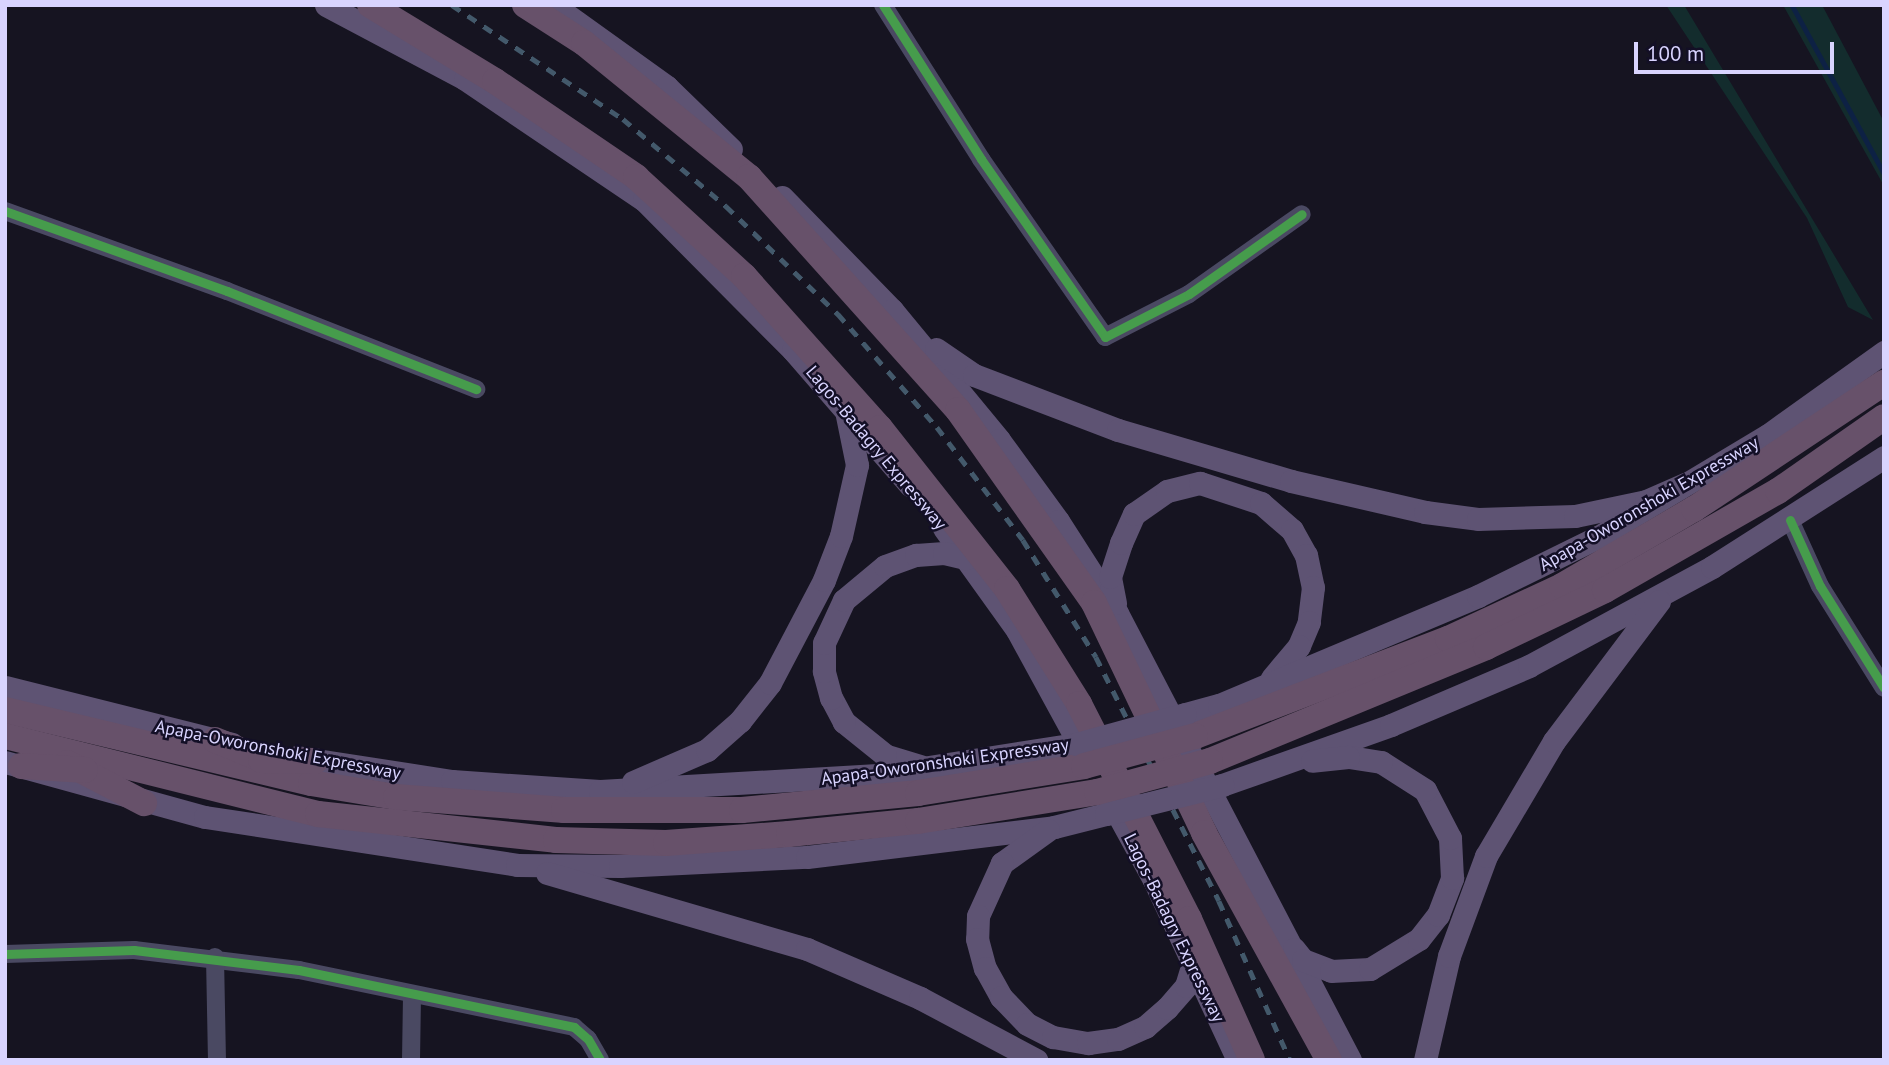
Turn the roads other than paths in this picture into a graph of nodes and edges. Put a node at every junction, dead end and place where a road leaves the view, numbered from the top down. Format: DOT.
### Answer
graph roads {
  1 [pos="326,5"];
  2 [pos="370,5"];
  3 [pos="526,5"];
  4 [pos="553,5"];
  5 [pos="883,5"];
  6 [pos="5,211"];
  7 [pos="1302,214"];
  8 [pos="892,310"];
  9 [pos="1884,352"];
  10 [pos="1884,383"];
  11 [pos="476,389"];
  12 [pos="846,413"];
  13 [pos="1884,417"];
  14 [pos="1884,457"];
  15 [pos="1685,484"];
  16 [pos="1790,520"];
  17 [pos="966,558"];
  18 [pos="1666,593"];
  19 [pos="1117,613"];
  20 [pos="5,687"];
  21 [pos="1262,687"];
  22 [pos="1884,688"];
  23 [pos="5,710"];
  24 [pos="1190,725"];
  25 [pos="215,751"];
  26 [pos="15,752"];
  27 [pos="1080,755"];
  28 [pos="1284,765"];
  29 [pos="926,768"];
  30 [pos="79,769"];
  31 [pos="313,772"];
  32 [pos="150,774"];
  33 [pos="600,791"];
  34 [pos="144,803"];
  35 [pos="1102,803"];
  36 [pos="1054,827"];
  37 [pos="517,865"];
  38 [pos="1285,938"];
  39 [pos="5,954"];
  40 [pos="215,957"];
  41 [pos="1193,963"];
  42 [pos="412,994"];
  43 [pos="217,1060"];
  44 [pos="411,1060"];
  45 [pos="600,1060"];
  46 [pos="1036,1060"];
  47 [pos="1238,1060"];
  48 [pos="1252,1060"];
  49 [pos="1329,1060"];
  50 [pos="1350,1060"];
  51 [pos="1425,1060"];
  1 -- 12 [label="main road, Lagos-Badagry Expressway"];
  2 -- 48 [label="highway, Lagos-Badagry Expressway"];
  3 -- 49 [label="highway"];
  4 -- 8 [label="main road"];
  5 -- 7 [label="street"];
  6 -- 11 [label="street"];
  8 -- 15 [label="main road"];
  8 -- 19 [label="main road"];
  9 -- 15 [label="main road, Apapa-Oworonshoki Expressway"];
  10 -- 24 [label="highway, Apapa-Oworonshoki Expressway"];
  12 -- 17 [label="main road, Lagos-Badagry Expressway"];
  12 -- 33 [label="main road"];
  13 -- 35 [label="highway, bridge"];
  14 -- 16 [label="main road"];
  15 -- 21 [label="main road, Apapa-Oworonshoki Expressway"];
  16 -- 18 [label="main road"];
  16 -- 22 [label="street"];
  17 -- 29 [label="main road"];
  17 -- 41 [label="main road, Lagos-Badagry Expressway"];
  18 -- 28 [label="main road"];
  18 -- 51 [label="main road"];
  19 -- 21 [label="main road"];
  19 -- 38 [label="main road"];
  20 -- 25 [label="main road, Apapa-Oworonshoki Expressway"];
  21 -- 24 [label="main road, Apapa-Oworonshoki Expressway"];
  23 -- 25 [label="highway, Apapa-Oworonshoki Expressway"];
  24 -- 27 [label="highway, Apapa-Oworonshoki Expressway, bridge"];
  25 -- 31 [label="highway, Apapa-Oworonshoki Expressway"];
  25 -- 31 [label="highway"];
  26 -- 30 [label="highway"];
  26 -- 32 [label="highway"];
  26 -- 34 [label="main road"];
  27 -- 29 [label="main road, Apapa-Oworonshoki Expressway"];
  27 -- 31 [label="highway, Apapa-Oworonshoki Expressway"];
  28 -- 35 [label="main road, bridge"];
  28 -- 38 [label="main road"];
  29 -- 33 [label="main road, Apapa-Oworonshoki Expressway"];
  30 -- 32 [label="highway"];
  30 -- 34 [label="highway"];
  31 -- 33 [label="main road, Apapa-Oworonshoki Expressway"];
  32 -- 35 [label="highway"];
  34 -- 37 [label="main road"];
  35 -- 36 [label="main road"];
  36 -- 37 [label="main road"];
  36 -- 41 [label="main road"];
  37 -- 46 [label="main road"];
  38 -- 50 [label="main road"];
  39 -- 40 [label="street"];
  40 -- 42 [label="street"];
  40 -- 43 [label="street"];
  41 -- 47 [label="main road, Lagos-Badagry Expressway"];
  42 -- 44 [label="street"];
  42 -- 45 [label="street"];
}
